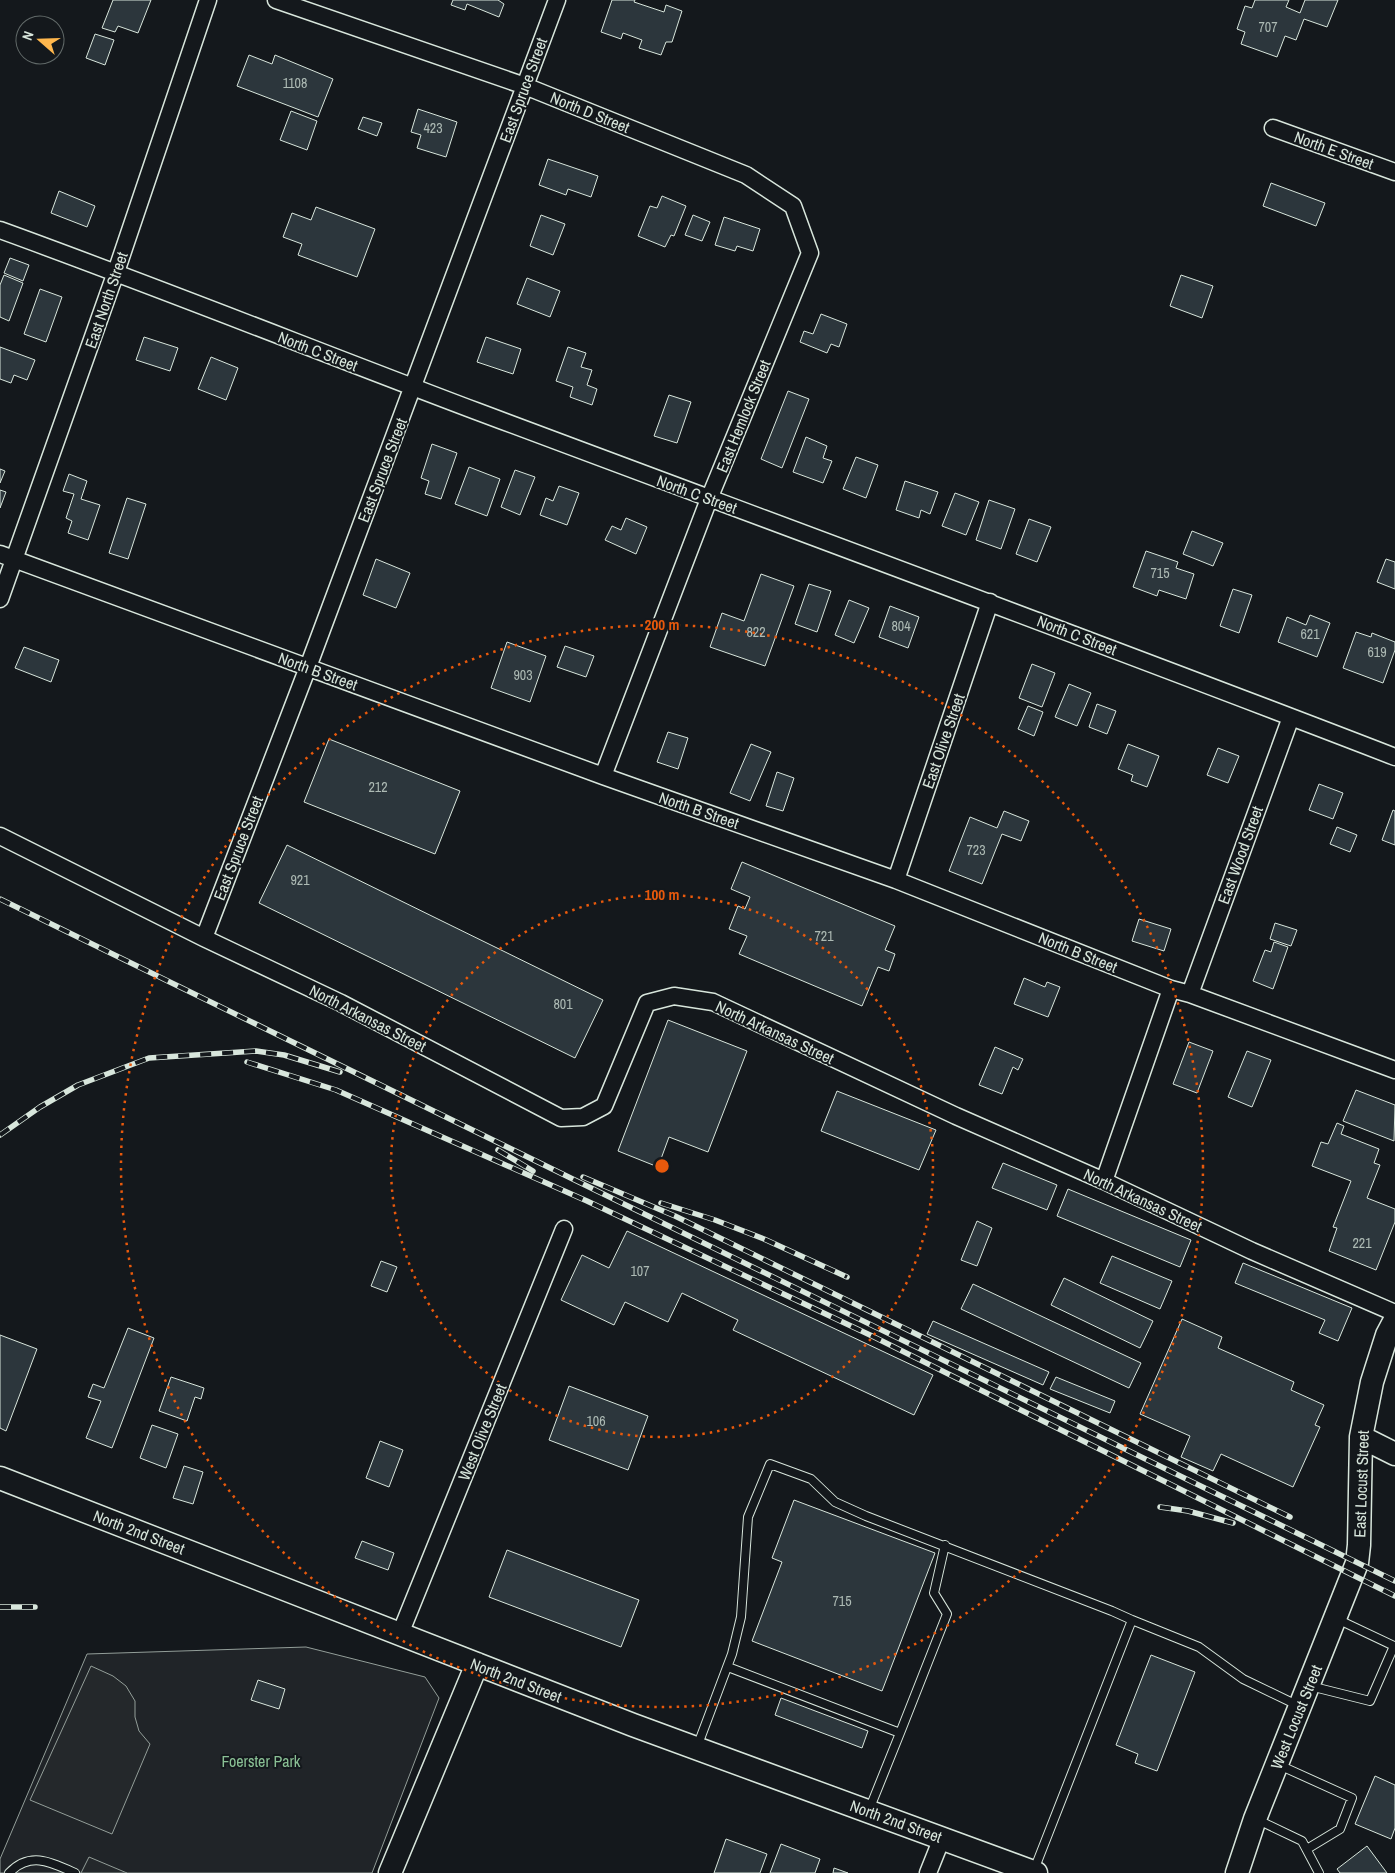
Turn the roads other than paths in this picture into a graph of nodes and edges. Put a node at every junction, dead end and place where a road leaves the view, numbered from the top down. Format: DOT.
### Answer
graph roads {
  1 [pos="208,0"];
  2 [pos="276,0"];
  3 [pos="557,0"];
  4 [pos="525,86"];
  5 [pos="1273,128"];
  6 [pos="1395,172"];
  7 [pos="0,230"];
  8 [pos="810,253"];
  9 [pos="116,272"];
  10 [pos="412,387"];
  11 [pos="709,498"];
  12 [pos="8,557"];
  13 [pos="0,599"];
  14 [pos="990,602"];
  15 [pos="308,667"];
  16 [pos="1291,717"];
  17 [pos="1395,757"];
  18 [pos="603,776"];
  19 [pos="0,836"];
  20 [pos="896,880"];
  21 [pos="204,938"];
  22 [pos="1171,989"];
  23 [pos="1190,994"];
  24 [pos="1395,1070"];
  25 [pos="1104,1182"];
  26 [pos="564,1229"];
  27 [pos="1395,1313"];
  28 [pos="1395,1320"];
  29 [pos="1361,1437"];
  30 [pos="1395,1454"];
  31 [pos="0,1478"];
  32 [pos="945,1545"];
  33 [pos="1356,1563"];
  34 [pos="1335,1618"];
  35 [pos="1132,1620"];
  36 [pos="400,1634"];
  37 [pos="477,1664"];
  38 [pos="728,1666"];
  39 [pos="1309,1686"];
  40 [pos="1300,1707"];
  41 [pos="900,1733"];
  42 [pos="696,1748"];
  43 [pos="1277,1764"];
  44 [pos="868,1812"];
  45 [pos="1255,1819"];
  46 [pos="942,1838"];
  47 [pos="1306,1849"];
  48 [pos="1034,1872"];
  49 [pos="9,1873"];
  50 [pos="75,1873"];
  51 [pos="390,1873"];
  52 [pos="928,1873"];
  53 [pos="1237,1873"];
  54 [pos="1320,1873"];
  1 -- 9 [label="street, East North Street"];
  2 -- 4 [label="street, North D Street"];
  3 -- 4 [label="street, East Spruce Street"];
  4 -- 8 [label="street, North D Street"];
  4 -- 10 [label="street, East Spruce Street"];
  5 -- 6 [label="street, North E Street"];
  7 -- 9 [label="street, North C Street"];
  8 -- 11 [label="street, East Hemlock Street"];
  9 -- 10 [label="street, North C Street"];
  9 -- 12 [label="street, East North Street"];
  10 -- 11 [label="street, North C Street"];
  10 -- 15 [label="street, East Spruce Street"];
  11 -- 14 [label="street, North C Street"];
  11 -- 18 [label="street, East Hemlock Street"];
  12 -- 13 [label="street, East North Street"];
  12 -- 15 [label="street, North B Street"];
  14 -- 16 [label="street, North C Street"];
  14 -- 20 [label="street, East Olive Street"];
  15 -- 18 [label="street, North B Street"];
  15 -- 21 [label="street, East Spruce Street"];
  16 -- 17 [label="street, North C Street"];
  16 -- 23 [label="street, East Wood Street"];
  18 -- 20 [label="street, North B Street"];
  19 -- 21 [label="street, North Arkansas Street"];
  20 -- 22 [label="street, North B Street"];
  21 -- 25 [label="street, North Arkansas Street"];
  22 -- 23 [label="street, North B Street"];
  22 -- 25 [label="street"];
  23 -- 24 [label="street, North B Street"];
  25 -- 27 [label="street, North Arkansas Street"];
  26 -- 36 [label="street, West Olive Street"];
  28 -- 29 [label="main road, East Locust Street"];
  29 -- 30 [label="main road"];
  29 -- 33 [label="main road, East Locust Street"];
  31 -- 36 [label="main road, North 2nd Street"];
  32 -- 35 [label="lane"];
  32 -- 38 [label="lane"];
  32 -- 41 [label="lane"];
  33 -- 34 [label="main road, West Locust Street"];
  34 -- 39 [label="main road, West Locust Street"];
  34 -- 39 [label="lane"];
  35 -- 40 [label="lane"];
  35 -- 48 [label="lane"];
  36 -- 37 [label="main road, North 2nd Street"];
  37 -- 42 [label="main road, North 2nd Street"];
  37 -- 51 [label="main road"];
  38 -- 41 [label="lane"];
  38 -- 42 [label="lane"];
  39 -- 40 [label="main road, West Locust Street"];
  40 -- 43 [label="main road, West Locust Street"];
  41 -- 44 [label="lane"];
  42 -- 44 [label="main road, North 2nd Street"];
  43 -- 45 [label="main road, West Locust Street"];
  43 -- 47 [label="lane"];
  44 -- 46 [label="main road, North 2nd Street"];
  45 -- 47 [label="lane"];
  45 -- 53 [label="main road, West Locust Street"];
  46 -- 48 [label="main road, North 2nd Street"];
  46 -- 52 [label="street"];
  47 -- 54 [label="lane"];
  49 -- 50 [label="lane"];
}
